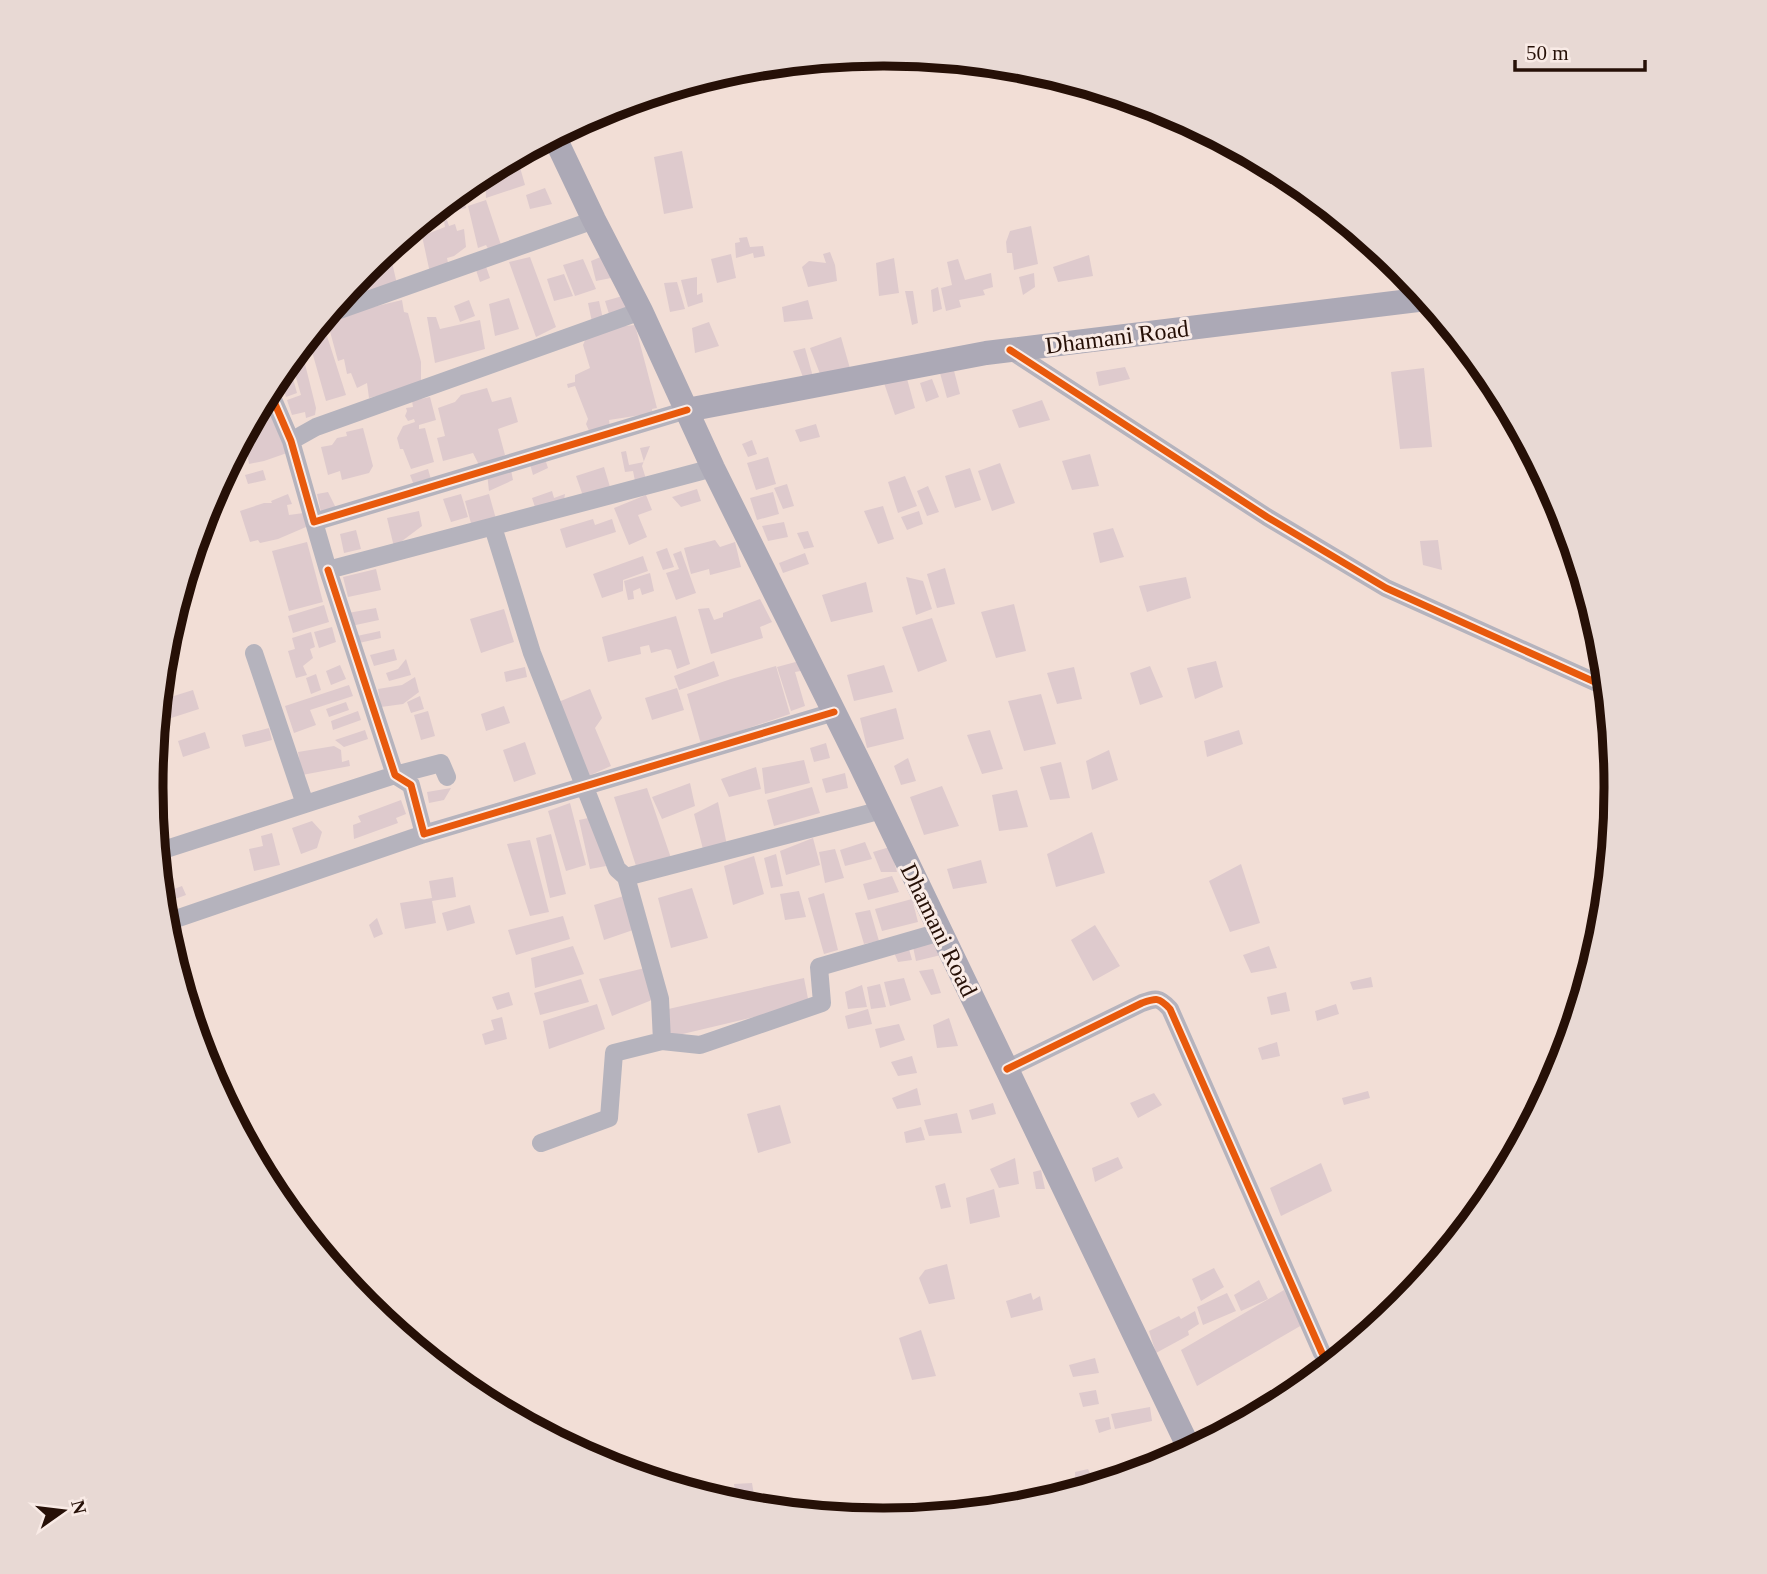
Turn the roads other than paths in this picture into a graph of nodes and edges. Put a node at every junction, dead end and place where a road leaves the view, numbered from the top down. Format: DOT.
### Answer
graph roads {
  1 [pos="558,145"];
  2 [pos="594,220"];
  3 [pos="1414,300"];
  4 [pos="346,308"];
  5 [pos="641,311"];
  6 [pos="1010,350"];
  7 [pos="275,403"];
  8 [pos="687,410"];
  9 [pos="291,440"];
  10 [pos="713,468"];
  11 [pos="314,522"];
  12 [pos="493,527"];
  13 [pos="328,570"];
  14 [pos="254,653"];
  15 [pos="1596,683"];
  16 [pos="834,712"];
  17 [pos="395,775"];
  18 [pos="447,776"];
  19 [pos="586,786"];
  20 [pos="304,804"];
  21 [pos="882,810"];
  22 [pos="424,834"];
  23 [pos="166,849"];
  24 [pos="626,877"];
  25 [pos="175,919"];
  26 [pos="940,932"];
  27 [pos="662,1041"];
  28 [pos="1007,1069"];
  29 [pos="541,1143"];
  30 [pos="1322,1353"];
  31 [pos="1186,1441"];
  1 -- 2 [label="main road, Dhamani Road"];
  2 -- 4 [label="street"];
  2 -- 5 [label="main road, Dhamani Road"];
  3 -- 6 [label="main road, Dhamani Road"];
  5 -- 8 [label="main road, Dhamani Road"];
  5 -- 9 [label="street"];
  6 -- 8 [label="main road, Dhamani Road"];
  6 -- 15 [label="street"];
  7 -- 9 [label="street"];
  8 -- 10 [label="main road, Dhamani Road"];
  8 -- 11 [label="street"];
  9 -- 11 [label="street"];
  10 -- 12 [label="street"];
  10 -- 16 [label="main road, Dhamani Road"];
  11 -- 13 [label="street"];
  12 -- 13 [label="street"];
  12 -- 19 [label="street"];
  13 -- 17 [label="street"];
  14 -- 20 [label="street"];
  16 -- 19 [label="street"];
  16 -- 21 [label="main road, Dhamani Road"];
  17 -- 18 [label="street"];
  17 -- 20 [label="street"];
  17 -- 22 [label="street"];
  19 -- 22 [label="street"];
  19 -- 24 [label="street"];
  20 -- 23 [label="street"];
  21 -- 24 [label="street"];
  21 -- 26 [label="main road, Dhamani Road"];
  22 -- 25 [label="street"];
  24 -- 27 [label="street"];
  26 -- 27 [label="street"];
  26 -- 28 [label="main road, Dhamani Road"];
  27 -- 29 [label="street"];
  28 -- 30 [label="street"];
  28 -- 31 [label="main road, Dhamani Road"];
}
